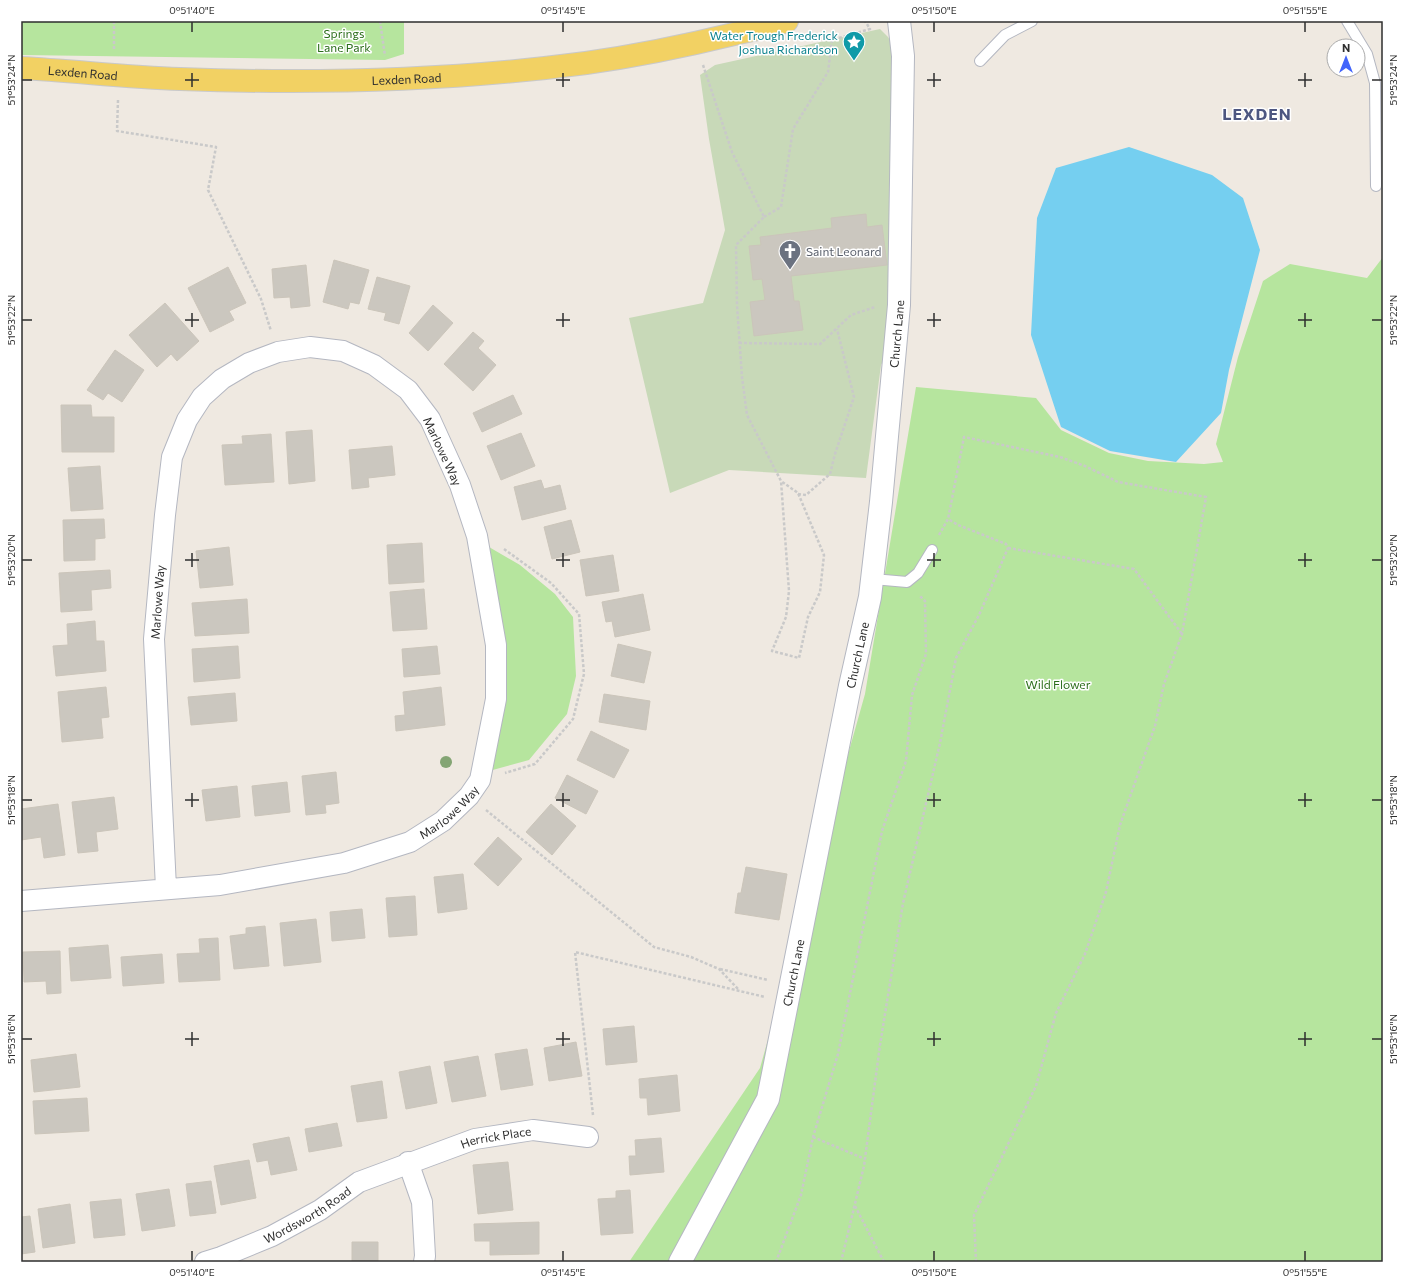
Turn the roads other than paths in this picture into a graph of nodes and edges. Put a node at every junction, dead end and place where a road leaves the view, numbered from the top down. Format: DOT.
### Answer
graph roads {
  1 [pos="786,21"];
  2 [pos="899,21"];
  3 [pos="1032,21"];
  4 [pos="1347,21"];
  5 [pos="980,61"];
  6 [pos="21,68"];
  7 [pos="1376,186"];
  8 [pos="932,550"];
  9 [pos="873,579"];
  10 [pos="166,888"];
  11 [pos="21,901"];
  12 [pos="588,1137"];
  13 [pos="408,1162"];
  14 [pos="205,1262"];
  15 [pos="424,1262"];
  16 [pos="680,1262"];
  1 -- 6 [label="main road, Lexden Road"];
  2 -- 9 [label="street, Church Lane"];
  3 -- 5 [label="lane"];
  4 -- 7 [label="lane"];
  8 -- 9 [label="lane"];
  9 -- 16 [label="street, Church Lane"];
  10 -- 10 [label="street, Marlowe Way"];
  10 -- 11 [label="street, Marlowe Way"];
  12 -- 13 [label="street, Herrick Place"];
  13 -- 14 [label="street, Wordsworth Road"];
  13 -- 15 [label="street"];
}
